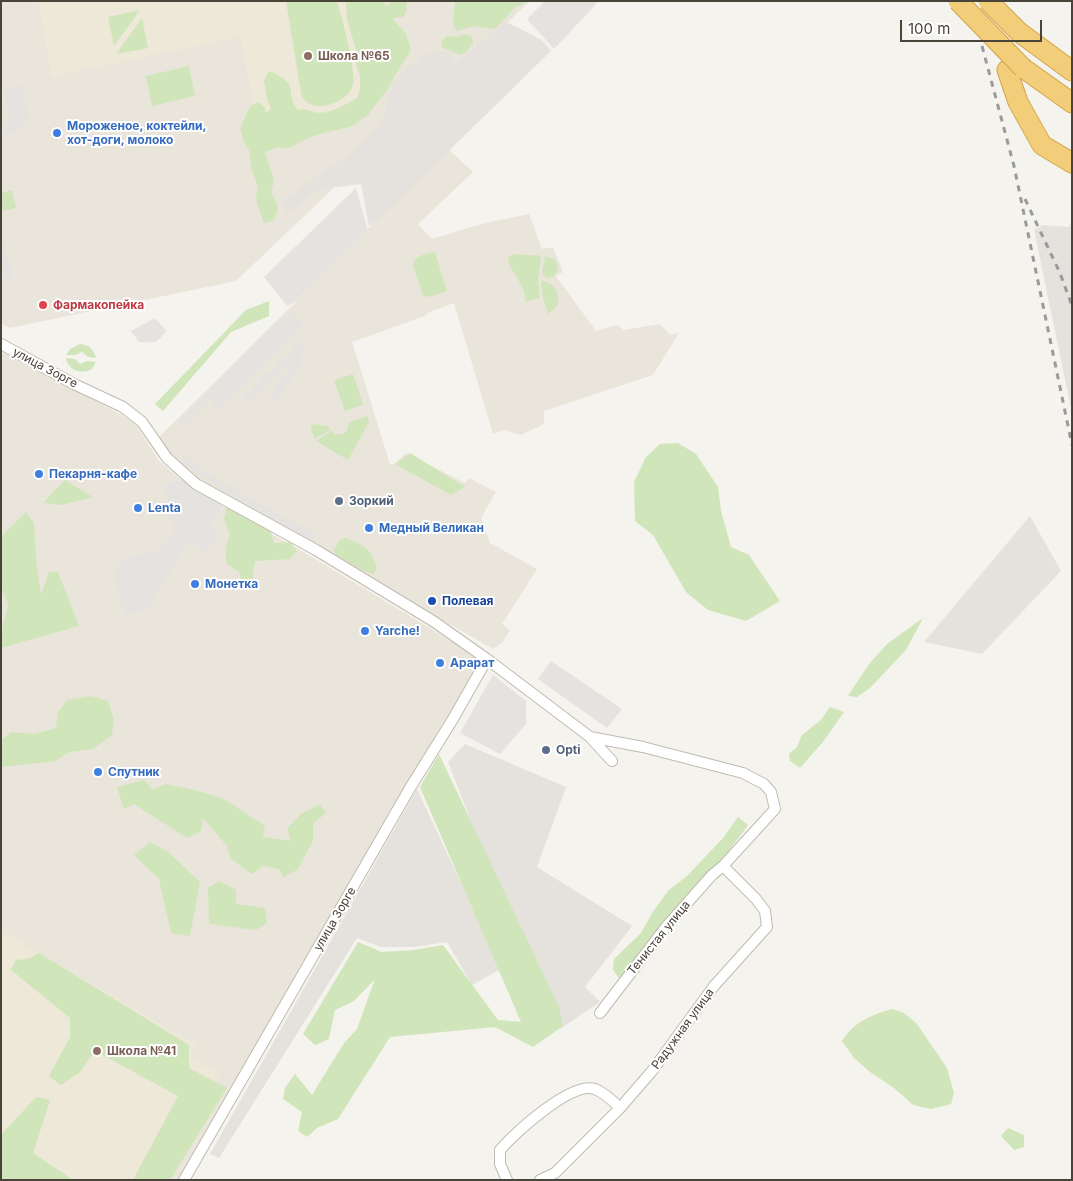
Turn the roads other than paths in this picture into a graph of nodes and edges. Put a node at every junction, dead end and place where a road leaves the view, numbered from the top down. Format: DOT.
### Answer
graph roads {
  1 [pos="958,1"];
  2 [pos="988,1"];
  3 [pos="1015,69"];
  4 [pos="1072,72"];
  5 [pos="1072,104"];
  6 [pos="1072,163"];
  7 [pos="1,344"];
  8 [pos="487,658"];
  9 [pos="590,737"];
  10 [pos="612,761"];
  11 [pos="722,866"];
  12 [pos="600,1013"];
  13 [pos="620,1108"];
  14 [pos="184,1180"];
  15 [pos="507,1180"];
  16 [pos="540,1180"];
  1 -- 3 [label="highway, bridge"];
  2 -- 4 [label="highway, bridge"];
  3 -- 5 [label="highway"];
  3 -- 6 [label="highway"];
  7 -- 8 [label="street, улица Зорге"];
  8 -- 9 [label="street, улица Зорге"];
  8 -- 14 [label="street, улица Зорге"];
  9 -- 10 [label="street, улица Зорге"];
  9 -- 11 [label="street, Тенистая улица"];
  11 -- 12 [label="street, Тенистая улица"];
  11 -- 13 [label="street, Радужная улица"];
  13 -- 15 [label="street"];
  13 -- 16 [label="street, Радужная улица"];
}
